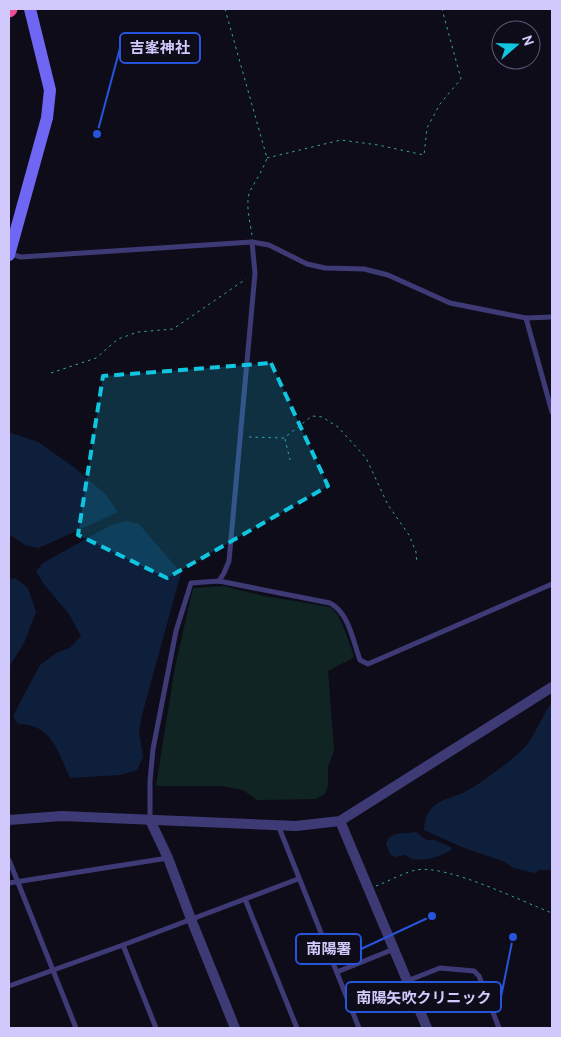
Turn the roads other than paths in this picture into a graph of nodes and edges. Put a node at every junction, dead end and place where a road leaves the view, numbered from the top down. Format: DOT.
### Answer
graph roads {
  1 [pos="30,9"];
  2 [pos="252,242"];
  3 [pos="9,254"];
  4 [pos="552,317"];
  5 [pos="526,318"];
  6 [pos="552,412"];
  7 [pos="219,581"];
  8 [pos="552,584"];
  9 [pos="552,687"];
  10 [pos="9,820"];
  11 [pos="150,820"];
  12 [pos="340,821"];
  13 [pos="278,825"];
  14 [pos="168,858"];
  15 [pos="9,860"];
  16 [pos="298,879"];
  17 [pos="17,881"];
  18 [pos="9,883"];
  19 [pos="245,899"];
  20 [pos="191,919"];
  21 [pos="123,946"];
  22 [pos="394,949"];
  23 [pos="52,970"];
  24 [pos="337,972"];
  25 [pos="407,981"];
  26 [pos="9,986"];
  27 [pos="76,1028"];
  28 [pos="156,1028"];
  29 [pos="236,1028"];
  30 [pos="297,1028"];
  31 [pos="359,1028"];
  32 [pos="426,1028"];
  33 [pos="499,1028"];
  1 -- 3 [label="main road"];
  2 -- 3 [label="lane"];
  2 -- 5 [label="lane"];
  2 -- 7 [label="lane"];
  4 -- 5 [label="lane"];
  5 -- 6 [label="lane"];
  7 -- 8 [label="lane"];
  7 -- 11 [label="lane"];
  9 -- 12 [label="street"];
  10 -- 11 [label="street"];
  11 -- 13 [label="street"];
  11 -- 14 [label="street"];
  12 -- 13 [label="street"];
  12 -- 22 [label="street"];
  13 -- 16 [label="lane"];
  14 -- 17 [label="lane"];
  14 -- 20 [label="street"];
  15 -- 17 [label="lane"];
  16 -- 19 [label="lane"];
  16 -- 24 [label="lane"];
  17 -- 18 [label="lane"];
  17 -- 23 [label="lane"];
  19 -- 20 [label="lane"];
  19 -- 30 [label="lane"];
  20 -- 21 [label="lane"];
  20 -- 29 [label="street"];
  21 -- 23 [label="lane"];
  21 -- 28 [label="lane"];
  22 -- 24 [label="lane"];
  22 -- 25 [label="street"];
  23 -- 26 [label="lane"];
  23 -- 27 [label="lane"];
  24 -- 31 [label="lane"];
  25 -- 32 [label="street"];
  25 -- 33 [label="lane"];
}
